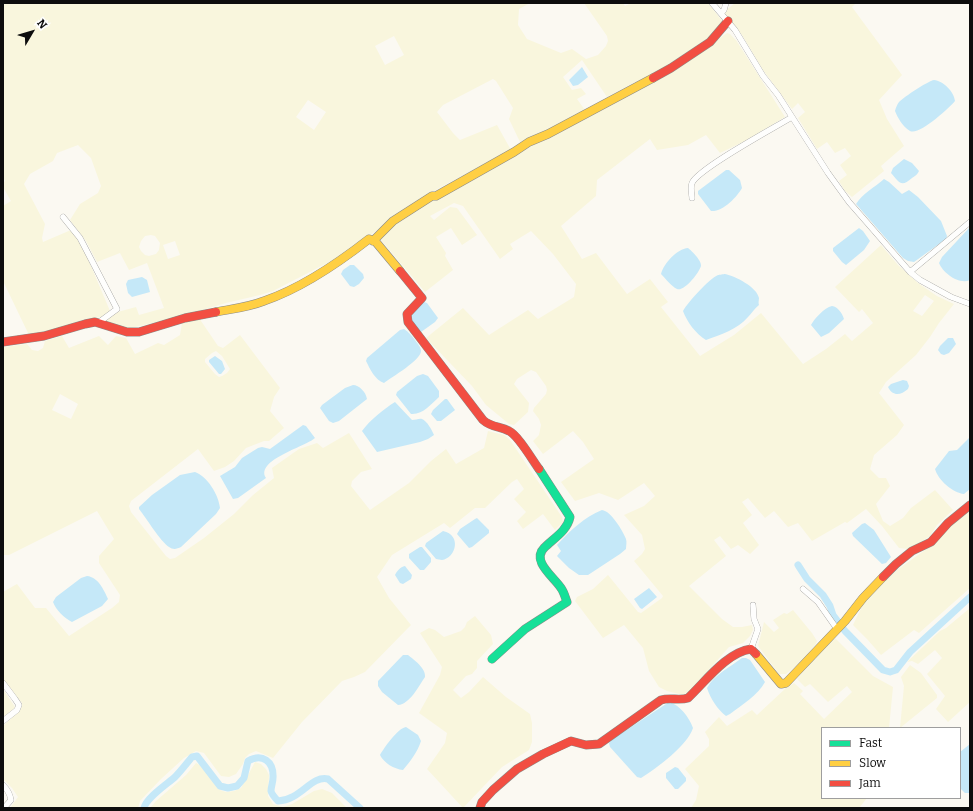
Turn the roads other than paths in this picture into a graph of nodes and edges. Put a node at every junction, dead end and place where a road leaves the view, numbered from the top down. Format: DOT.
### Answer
graph roads {
  1 [pos="712,3"];
  2 [pos="726,3"];
  3 [pos="721,12"];
  4 [pos="728,21"];
  5 [pos="792,118"];
  6 [pos="692,198"];
  7 [pos="63,217"];
  8 [pos="970,222"];
  9 [pos="373,241"];
  10 [pos="910,272"];
  11 [pos="970,304"];
  12 [pos="98,323"];
  13 [pos="3,342"];
  14 [pos="970,505"];
  15 [pos="804,589"];
  16 [pos="754,606"];
  17 [pos="837,629"];
  18 [pos="751,649"];
  19 [pos="492,658"];
  20 [pos="3,683"];
  21 [pos="3,721"];
  22 [pos="3,785"];
  23 [pos="4,808"];
  24 [pos="480,808"];
  1 -- 3 [label="street"];
  2 -- 3 [label="street"];
  3 -- 4 [label="street"];
  4 -- 5 [label="street"];
  4 -- 9 [label="street"];
  5 -- 6 [label="street"];
  5 -- 10 [label="street"];
  7 -- 12 [label="street"];
  8 -- 10 [label="street"];
  9 -- 12 [label="street"];
  9 -- 19 [label="street"];
  10 -- 11 [label="street"];
  12 -- 13 [label="street"];
  14 -- 17 [label="street"];
  15 -- 17 [label="street"];
  16 -- 18 [label="street"];
  17 -- 18 [label="street"];
  18 -- 24 [label="street"];
  20 -- 21 [label="street"];
  22 -- 23 [label="street"];
}
